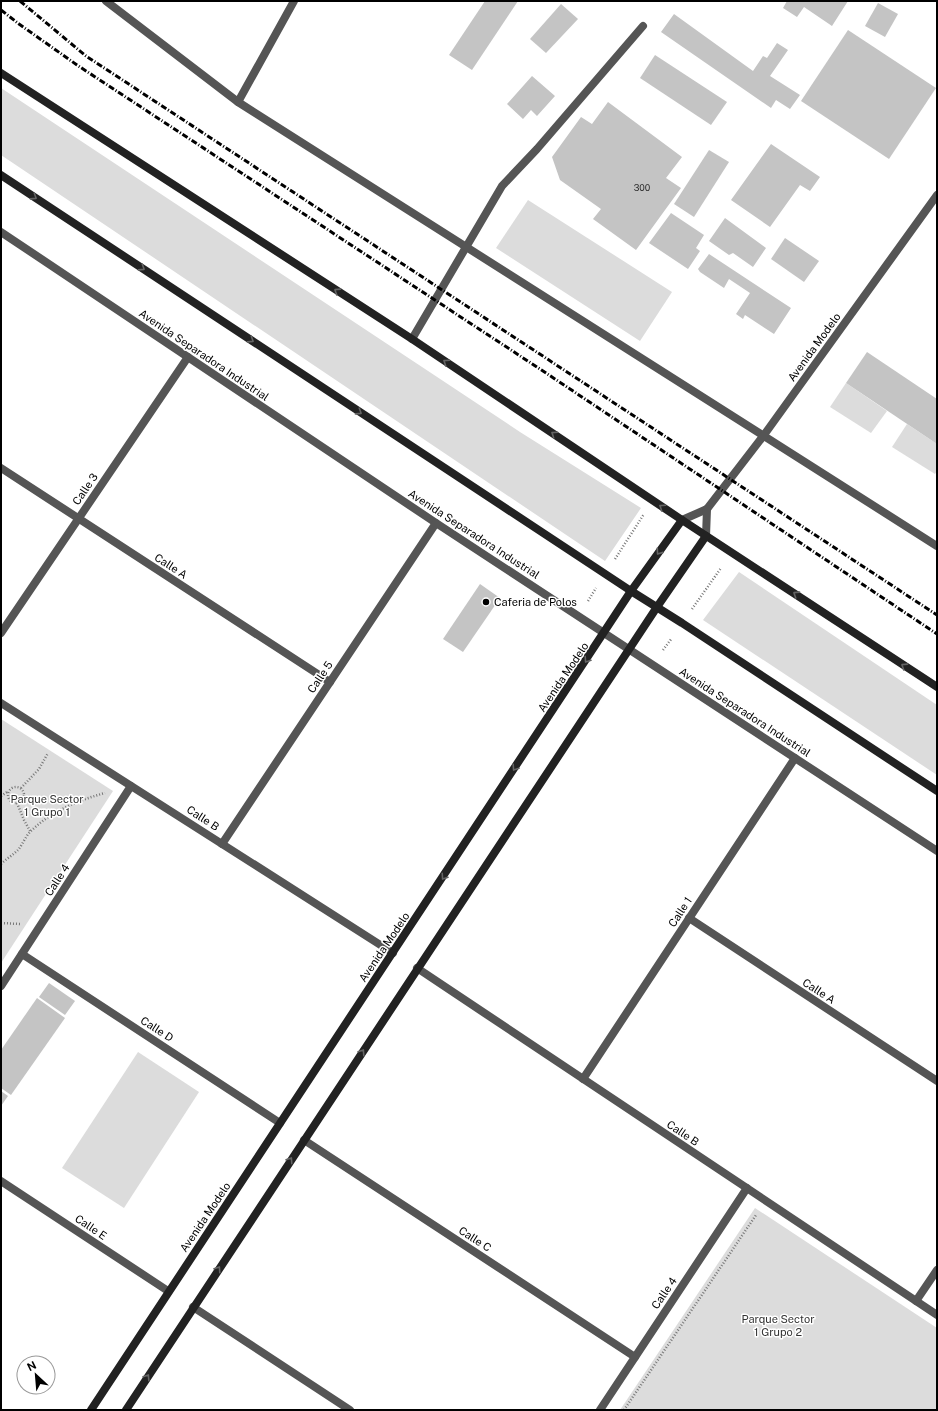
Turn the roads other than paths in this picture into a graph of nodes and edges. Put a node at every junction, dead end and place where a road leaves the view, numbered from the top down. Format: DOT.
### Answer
graph roads {
  1 [pos="106,1"];
  2 [pos="294,1"];
  3 [pos="643,26"];
  4 [pos="1,73"];
  5 [pos="238,102"];
  6 [pos="1,176"];
  7 [pos="937,195"];
  8 [pos="1,232"];
  9 [pos="466,247"];
  10 [pos="412,339"];
  11 [pos="188,357"];
  12 [pos="764,435"];
  13 [pos="1,468"];
  14 [pos="707,509"];
  15 [pos="78,519"];
  16 [pos="682,520"];
  17 [pos="436,523"];
  18 [pos="706,536"];
  19 [pos="937,546"];
  20 [pos="631,591"];
  21 [pos="656,607"];
  22 [pos="1,632"];
  23 [pos="605,633"];
  24 [pos="628,649"];
  25 [pos="330,682"];
  26 [pos="937,687"];
  27 [pos="1,703"];
  28 [pos="795,758"];
  29 [pos="132,786"];
  30 [pos="937,791"];
  31 [pos="222,844"];
  32 [pos="937,851"];
  33 [pos="689,918"];
  34 [pos="393,952"];
  35 [pos="22,954"];
  36 [pos="417,968"];
  37 [pos="1,986"];
  38 [pos="583,1079"];
  39 [pos="937,1081"];
  40 [pos="280,1123"];
  41 [pos="304,1140"];
  42 [pos="2,1185"];
  43 [pos="747,1188"];
  44 [pos="937,1270"];
  45 [pos="168,1291"];
  46 [pos="916,1301"];
  47 [pos="193,1307"];
  48 [pos="937,1315"];
  49 [pos="635,1357"];
  50 [pos="91,1410"];
  51 [pos="126,1410"];
  52 [pos="350,1410"];
  53 [pos="600,1410"];
  1 -- 5 [label="street"];
  2 -- 5 [label="street"];
  3 -- 9 [label="street"];
  10 -- 4 [label="main road, one-way"];
  5 -- 9 [label="street"];
  6 -- 20 [label="main road, one-way"];
  7 -- 12 [label="street, Avenida Modelo"];
  8 -- 11 [label="street, Avenida Separadora Industrial"];
  9 -- 10 [label="street"];
  9 -- 12 [label="street"];
  16 -- 10 [label="main road, one-way"];
  11 -- 15 [label="street, Calle 3"];
  11 -- 17 [label="street, Avenida Separadora Industrial"];
  12 -- 14 [label="street, Avenida Modelo"];
  12 -- 19 [label="street"];
  13 -- 15 [label="street, Calle A"];
  14 -- 16 [label="street, Avenida Modelo"];
  14 -- 18 [label="street"];
  15 -- 22 [label="street, Calle 3"];
  15 -- 25 [label="street, Calle A"];
  16 -- 18 [label="main road"];
  16 -- 20 [label="main road, Avenida Modelo, one-way"];
  17 -- 23 [label="street, Avenida Separadora Industrial"];
  17 -- 25 [label="street, Calle 5"];
  18 -- 21 [label="main road"];
  26 -- 18 [label="main road, one-way"];
  20 -- 21 [label="main road"];
  20 -- 23 [label="main road, Avenida Modelo"];
  21 -- 24 [label="main road"];
  21 -- 30 [label="main road"];
  23 -- 24 [label="street, Avenida Separadora Industrial"];
  23 -- 34 [label="main road, Avenida Modelo, one-way"];
  24 -- 28 [label="street, Avenida Separadora Industrial"];
  24 -- 36 [label="main road"];
  25 -- 31 [label="street, Calle 5"];
  27 -- 29 [label="street, Calle B"];
  28 -- 32 [label="street, Avenida Separadora Industrial"];
  28 -- 33 [label="street, Calle 1"];
  29 -- 31 [label="street, Calle B"];
  29 -- 35 [label="street, Calle 4"];
  31 -- 34 [label="street, Calle B"];
  33 -- 38 [label="street, Calle 1"];
  33 -- 39 [label="street, Calle A"];
  34 -- 40 [label="main road, Avenida Modelo"];
  35 -- 37 [label="street, Calle 4"];
  35 -- 40 [label="street, Calle D"];
  36 -- 38 [label="street, Calle B"];
  41 -- 36 [label="main road, one-way"];
  38 -- 43 [label="street, Calle B"];
  40 -- 45 [label="main road, Avenida Modelo"];
  47 -- 41 [label="main road, one-way"];
  41 -- 49 [label="street, Calle C"];
  42 -- 45 [label="street, Calle E"];
  43 -- 46 [label="street, Calle B"];
  43 -- 49 [label="street, Calle 4"];
  44 -- 46 [label="street"];
  45 -- 50 [label="main road, Avenida Modelo"];
  46 -- 48 [label="street, Calle B"];
  51 -- 47 [label="main road, one-way"];
  47 -- 52 [label="street"];
  49 -- 53 [label="street, Calle 4"];
}
